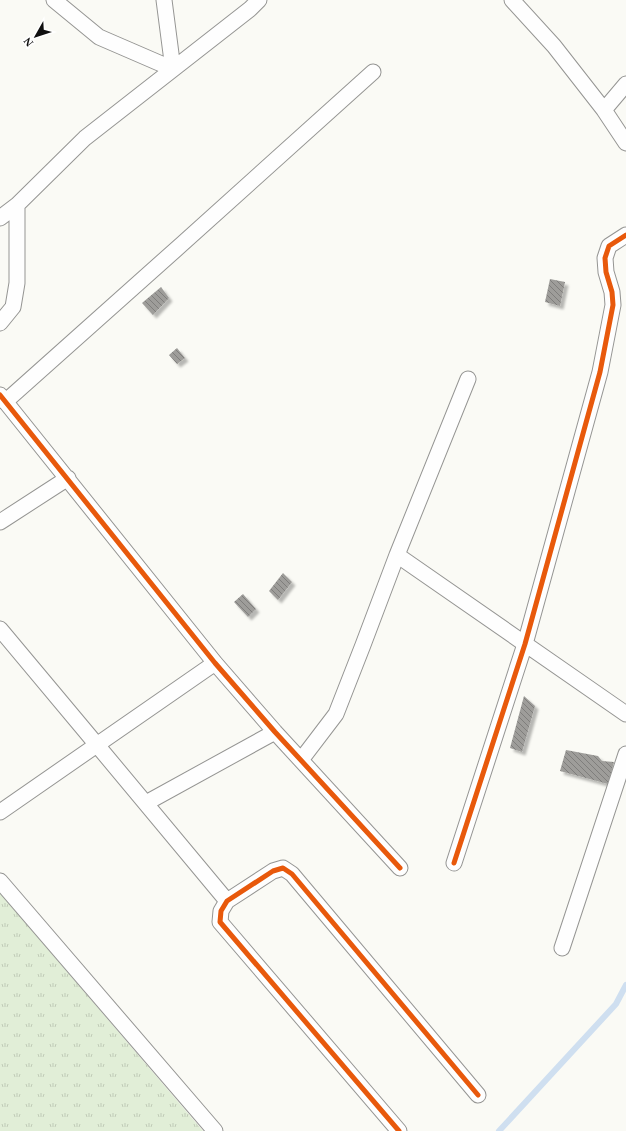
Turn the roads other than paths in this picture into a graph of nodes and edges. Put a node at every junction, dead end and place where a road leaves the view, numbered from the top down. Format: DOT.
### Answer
graph roads {
  1 [pos="54,0"];
  2 [pos="164,0"];
  3 [pos="259,0"];
  4 [pos="512,0"];
  5 [pos="173,69"];
  6 [pos="373,72"];
  7 [pos="626,84"];
  8 [pos="604,110"];
  9 [pos="626,142"];
  10 [pos="17,205"];
  11 [pos="0,218"];
  12 [pos="626,235"];
  13 [pos="0,323"];
  14 [pos="468,379"];
  15 [pos="3,398"];
  16 [pos="68,478"];
  17 [pos="0,522"];
  18 [pos="397,555"];
  19 [pos="0,629"];
  20 [pos="525,644"];
  21 [pos="215,662"];
  22 [pos="626,714"];
  23 [pos="275,732"];
  24 [pos="98,745"];
  25 [pos="626,754"];
  26 [pos="301,760"];
  27 [pos="146,803"];
  28 [pos="0,812"];
  29 [pos="454,863"];
  30 [pos="400,868"];
  31 [pos="0,881"];
  32 [pos="227,902"];
  33 [pos="562,948"];
  34 [pos="478,1095"];
  35 [pos="215,1131"];
  36 [pos="399,1131"];
  1 -- 5 [label="street"];
  2 -- 5 [label="street"];
  3 -- 5 [label="street"];
  4 -- 8 [label="street"];
  5 -- 10 [label="street"];
  6 -- 15 [label="street"];
  7 -- 8 [label="street"];
  8 -- 9 [label="street"];
  10 -- 11 [label="street"];
  10 -- 13 [label="street"];
  12 -- 20 [label="street"];
  14 -- 18 [label="street"];
  15 -- 16 [label="street"];
  16 -- 17 [label="street"];
  16 -- 21 [label="street"];
  18 -- 20 [label="street"];
  18 -- 26 [label="street"];
  19 -- 24 [label="street"];
  20 -- 22 [label="street"];
  20 -- 29 [label="street"];
  21 -- 23 [label="street"];
  21 -- 24 [label="street"];
  23 -- 26 [label="street"];
  23 -- 27 [label="street"];
  24 -- 27 [label="street"];
  24 -- 28 [label="street"];
  25 -- 33 [label="street"];
  26 -- 30 [label="street"];
  27 -- 32 [label="street"];
  31 -- 35 [label="street"];
  32 -- 34 [label="street"];
  32 -- 36 [label="street"];
}
